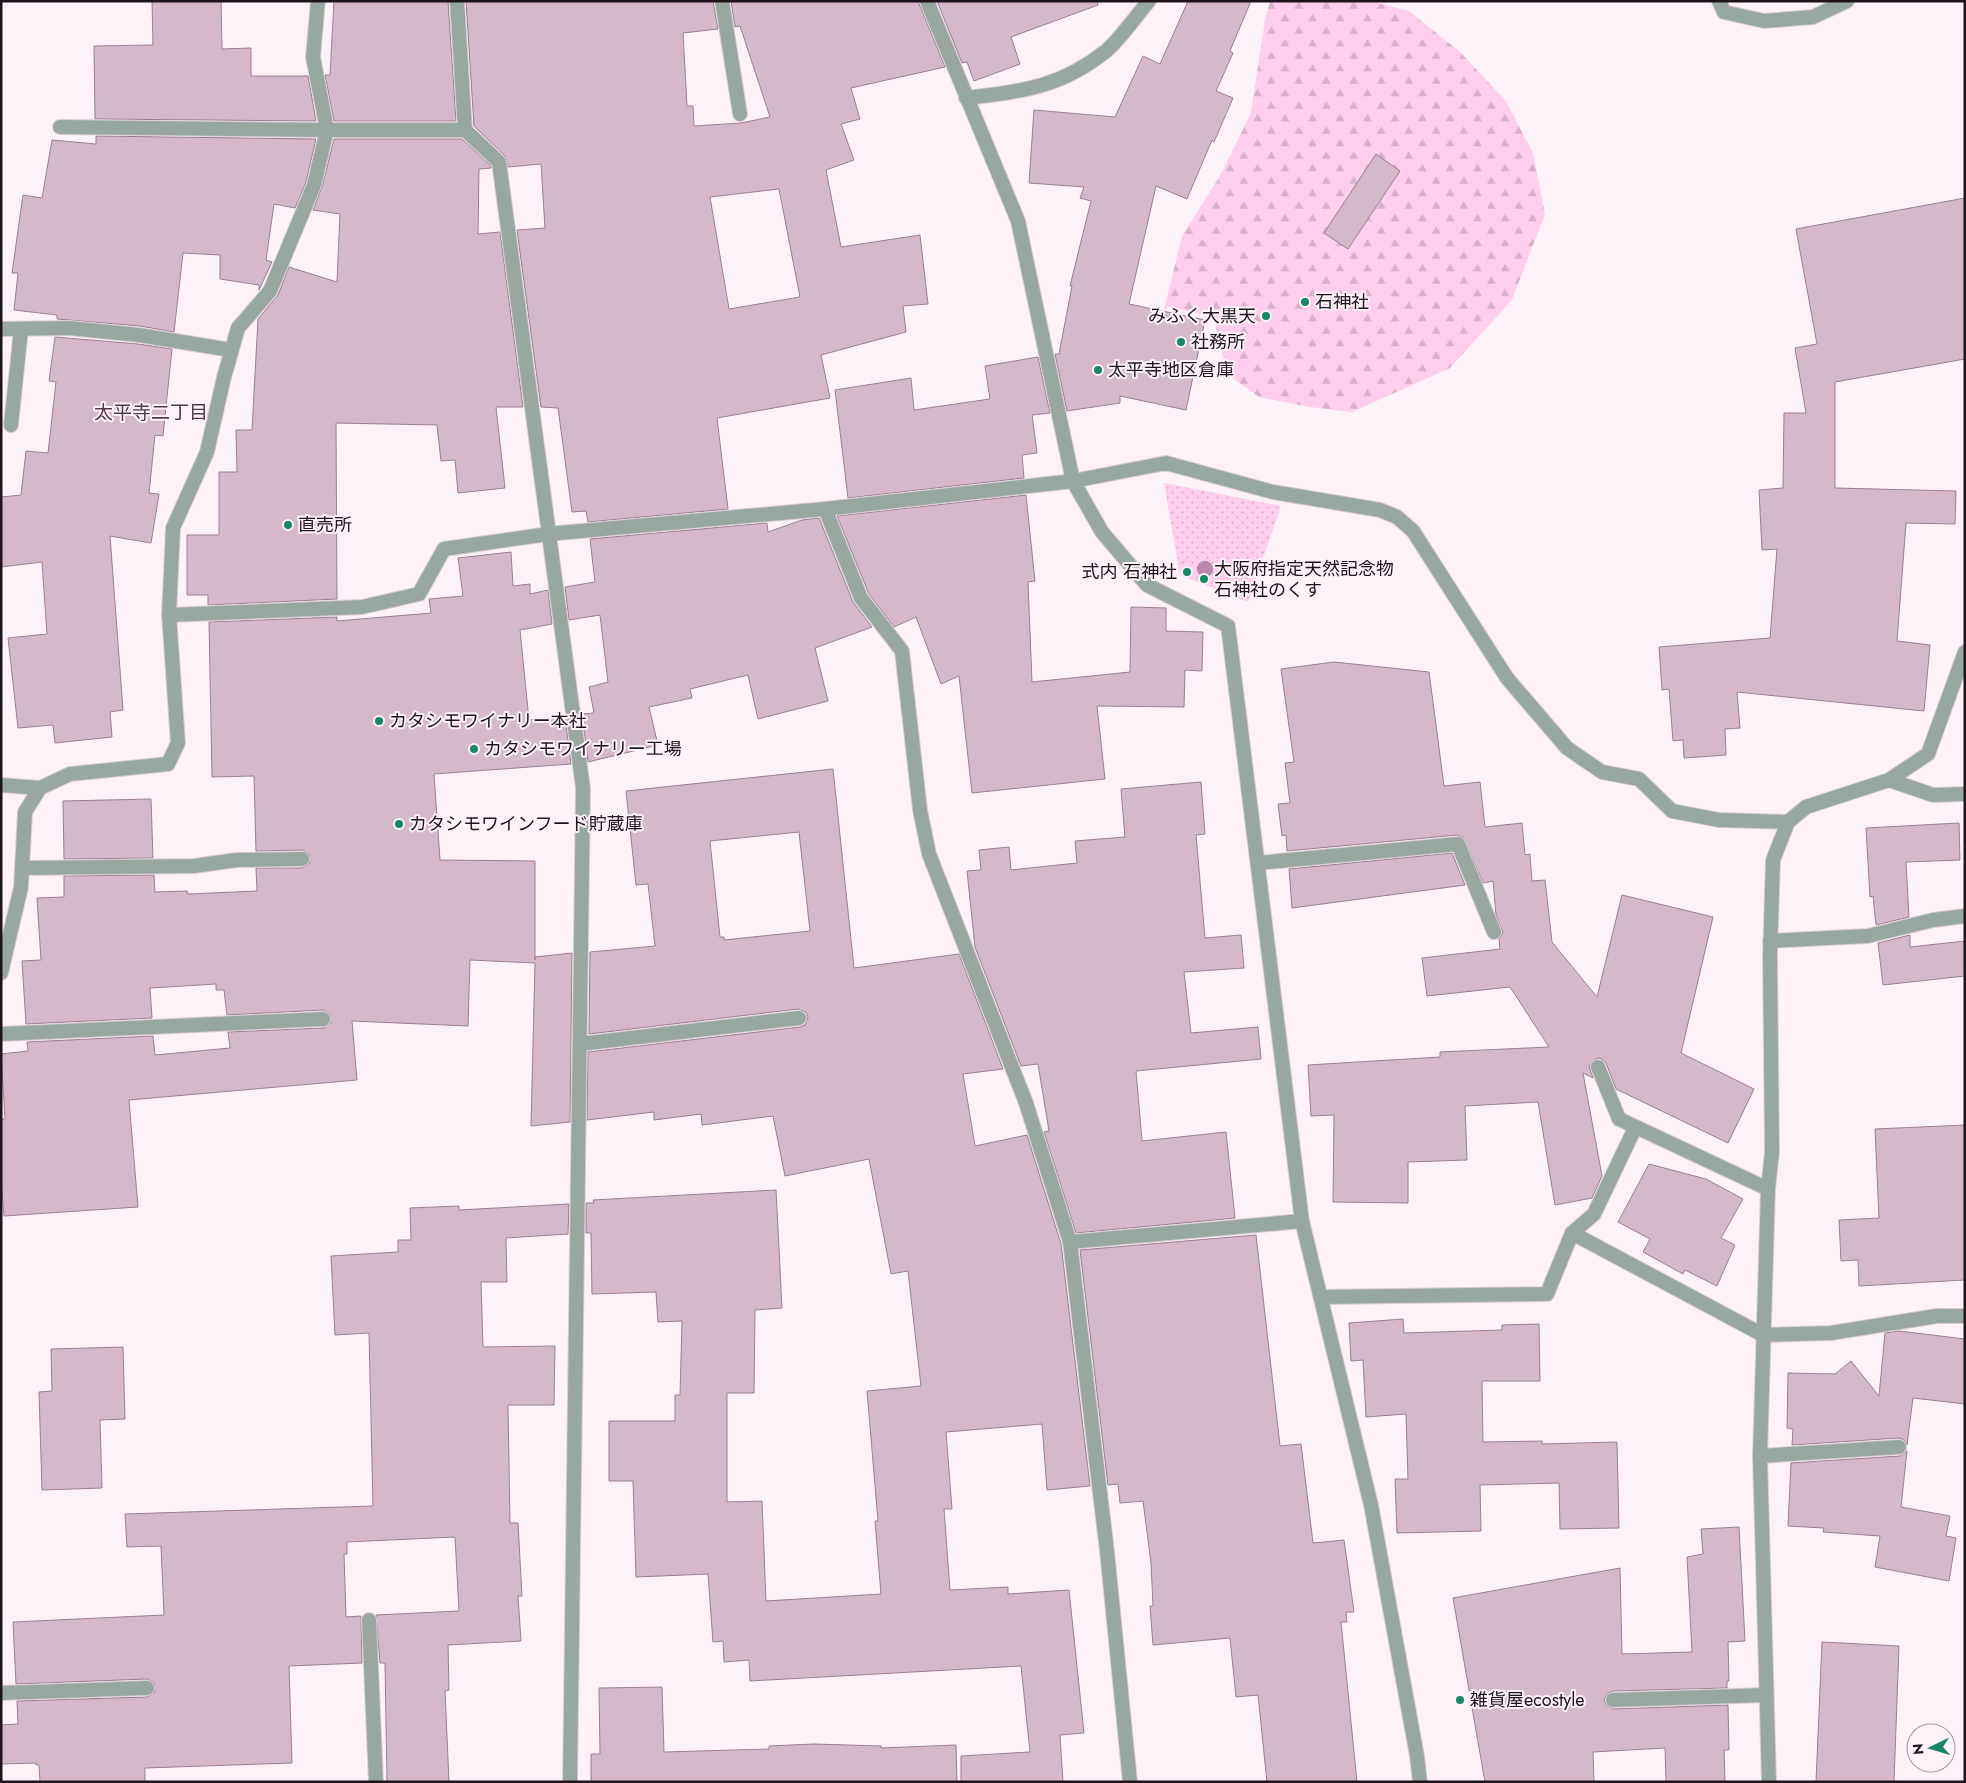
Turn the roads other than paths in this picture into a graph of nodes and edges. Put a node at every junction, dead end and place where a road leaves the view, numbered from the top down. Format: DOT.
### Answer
graph roads {
  1 [pos="318,1"];
  2 [pos="458,1"];
  3 [pos="722,1"];
  4 [pos="927,1"];
  5 [pos="1149,1"];
  6 [pos="1719,1"];
  7 [pos="1847,1"];
  8 [pos="966,98"];
  9 [pos="740,114"];
  10 [pos="60,127"];
  11 [pos="327,130"];
  12 [pos="465,130"];
  13 [pos="1,329"];
  14 [pos="21,329"];
  15 [pos="231,350"];
  16 [pos="11,425"];
  17 [pos="1073,481"];
  18 [pos="825,509"];
  19 [pos="548,534"];
  20 [pos="168,615"];
  21 [pos="1965,654"];
  22 [pos="1889,780"];
  23 [pos="1,785"];
  24 [pos="40,788"];
  25 [pos="1965,794"];
  26 [pos="1788,822"];
  27 [pos="302,859"];
  28 [pos="1258,863"];
  29 [pos="22,868"];
  30 [pos="1965,916"];
  31 [pos="1494,932"];
  32 [pos="1770,942"];
  33 [pos="1,973"];
  34 [pos="799,1018"];
  35 [pos="323,1019"];
  36 [pos="1,1034"];
  37 [pos="580,1044"];
  38 [pos="1598,1067"];
  39 [pos="1635,1128"];
  40 [pos="1768,1189"];
  41 [pos="1302,1221"];
  42 [pos="1572,1233"];
  43 [pos="1070,1242"];
  44 [pos="1321,1297"];
  45 [pos="1965,1316"];
  46 [pos="1763,1335"];
  47 [pos="1899,1447"];
  48 [pos="1760,1456"];
  49 [pos="369,1620"];
  50 [pos="147,1688"];
  51 [pos="1,1693"];
  52 [pos="1766,1696"];
  53 [pos="1613,1700"];
  54 [pos="376,1782"];
  55 [pos="570,1782"];
  56 [pos="1130,1782"];
  57 [pos="1420,1782"];
  58 [pos="1769,1782"];
  1 -- 11 [label="street"];
  2 -- 12 [label="street"];
  3 -- 9 [label="street"];
  4 -- 8 [label="street"];
  5 -- 8 [label="street"];
  6 -- 7 [label="street"];
  8 -- 17 [label="street"];
  10 -- 11 [label="street"];
  11 -- 12 [label="street"];
  11 -- 15 [label="street"];
  12 -- 19 [label="street"];
  13 -- 14 [label="street"];
  14 -- 15 [label="street"];
  14 -- 16 [label="street"];
  15 -- 20 [label="street"];
  17 -- 18 [label="street"];
  17 -- 26 [label="street"];
  17 -- 28 [label="street"];
  18 -- 19 [label="street"];
  18 -- 43 [label="street"];
  19 -- 20 [label="street"];
  19 -- 37 [label="street"];
  20 -- 24 [label="street"];
  21 -- 22 [label="street"];
  22 -- 25 [label="street"];
  22 -- 26 [label="street"];
  23 -- 24 [label="street"];
  24 -- 29 [label="street"];
  26 -- 32 [label="street"];
  27 -- 29 [label="street"];
  28 -- 31 [label="street"];
  28 -- 41 [label="street"];
  29 -- 33 [label="street"];
  30 -- 32 [label="street"];
  32 -- 40 [label="street"];
  34 -- 37 [label="street"];
  35 -- 36 [label="street"];
  37 -- 55 [label="street"];
  38 -- 39 [label="street"];
  39 -- 40 [label="street"];
  39 -- 42 [label="street"];
  40 -- 46 [label="street"];
  41 -- 43 [label="street"];
  41 -- 44 [label="street"];
  42 -- 44 [label="street"];
  42 -- 46 [label="street"];
  43 -- 56 [label="street"];
  44 -- 57 [label="street"];
  45 -- 46 [label="street"];
  46 -- 48 [label="street"];
  47 -- 48 [label="street"];
  48 -- 52 [label="street"];
  49 -- 54 [label="street"];
  50 -- 51 [label="street"];
  52 -- 53 [label="street"];
  52 -- 58 [label="street"];
}
